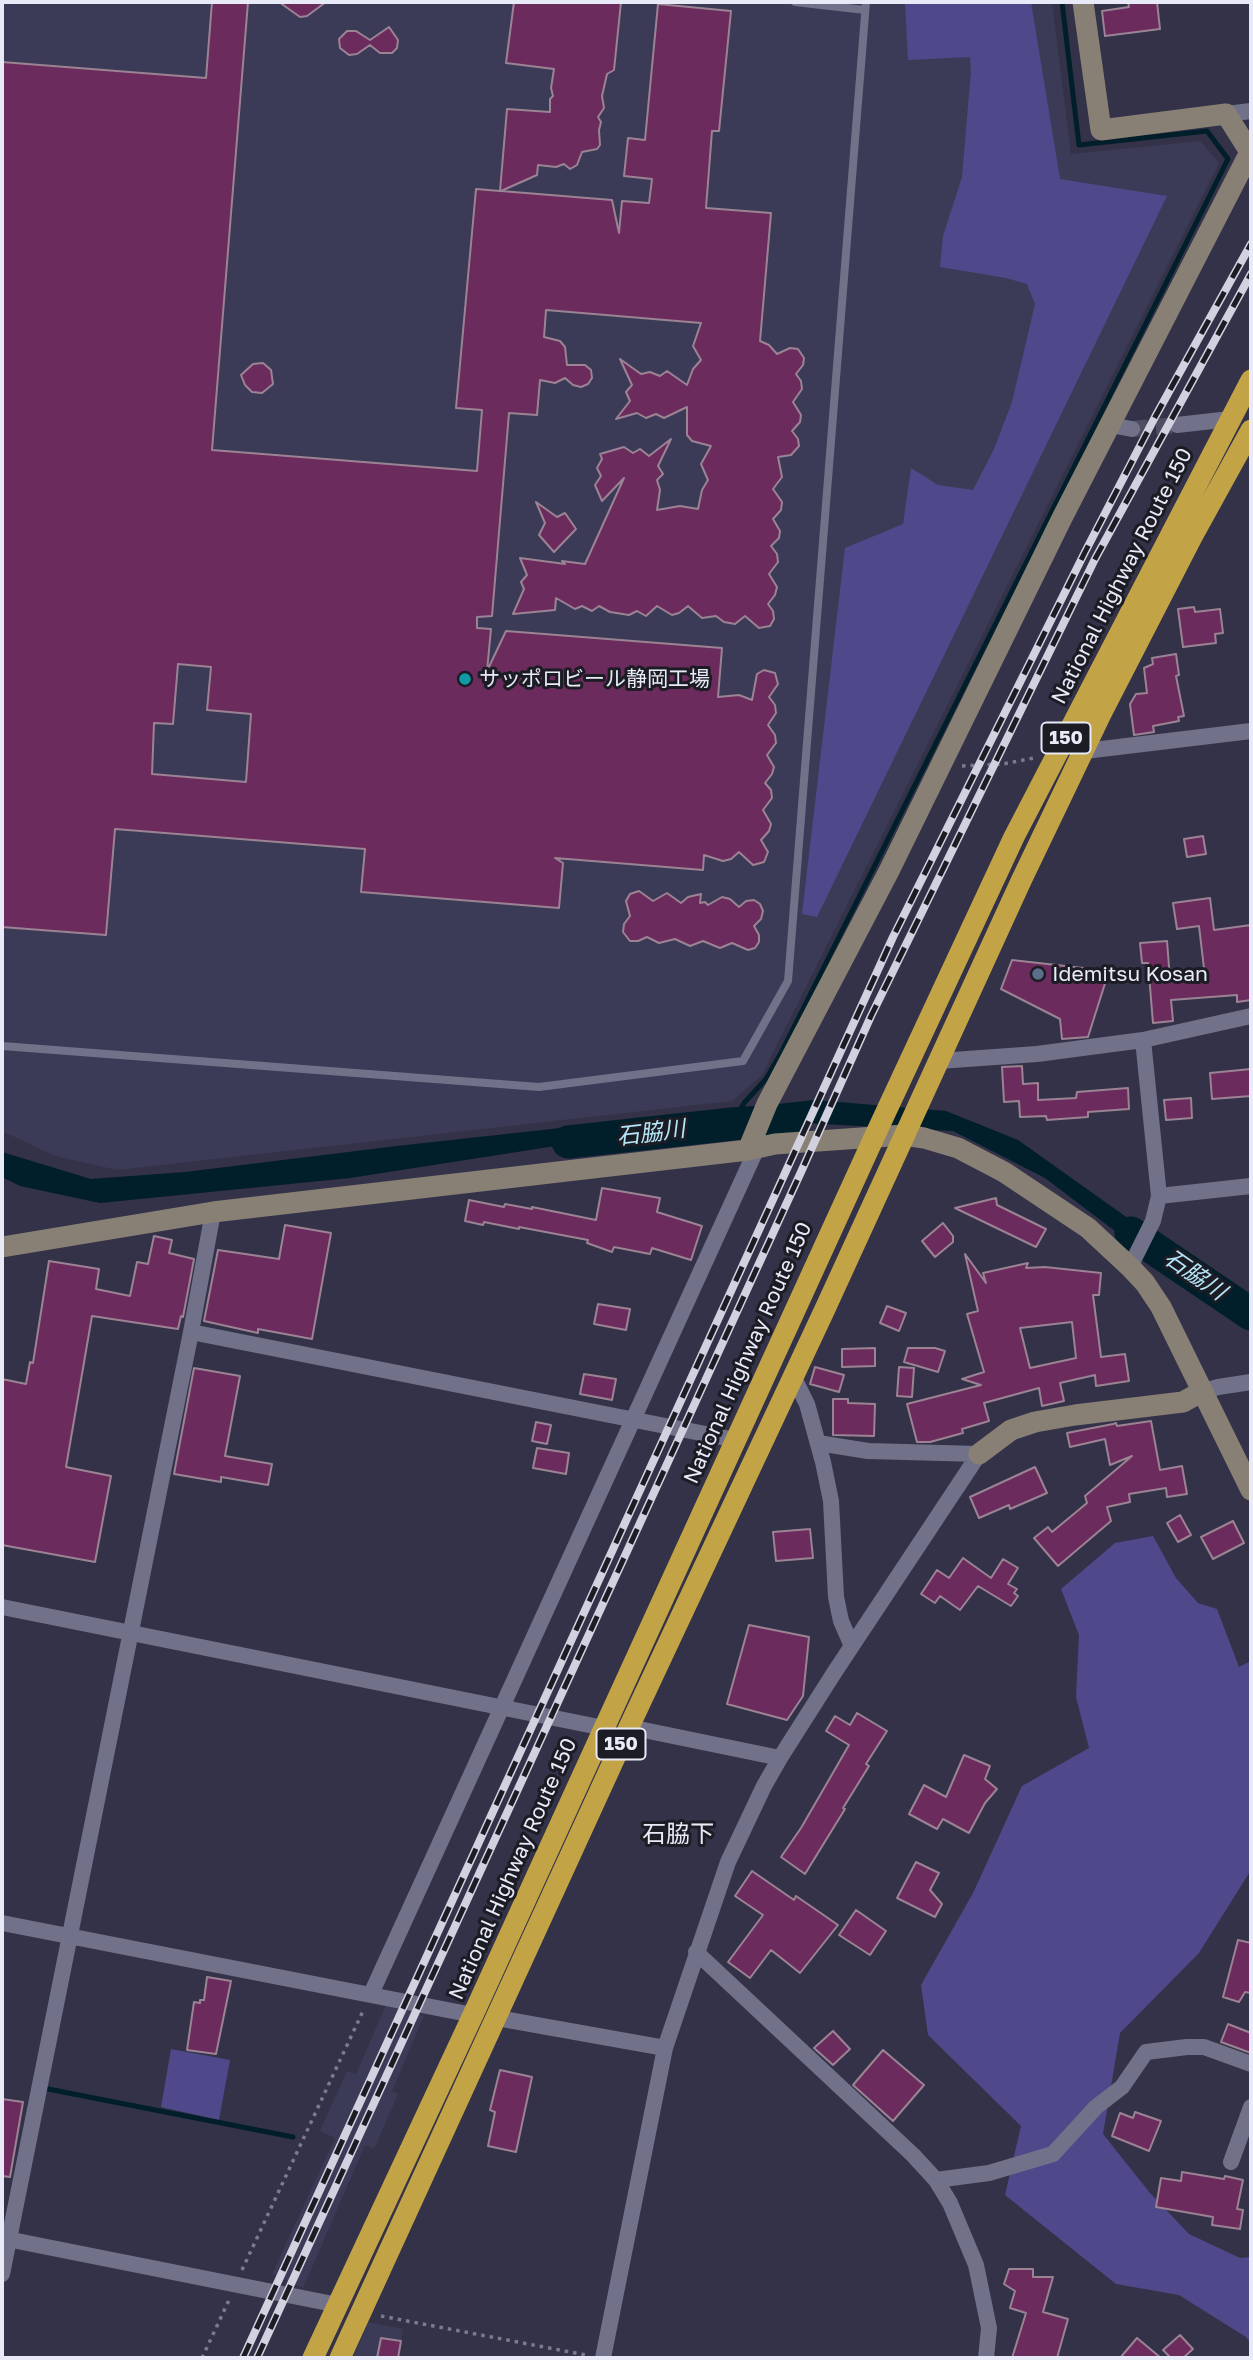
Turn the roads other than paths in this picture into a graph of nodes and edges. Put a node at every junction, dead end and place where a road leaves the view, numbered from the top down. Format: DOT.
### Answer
graph roads {
  1 [pos="794,2"];
  2 [pos="1083,2"];
  3 [pos="866,6"];
  4 [pos="1251,111"];
  5 [pos="1226,114"];
  6 [pos="1251,380"];
  7 [pos="1230,419"];
  8 [pos="1110,425"];
  9 [pos="1177,425"];
  10 [pos="1132,429"];
  11 [pos="1251,430"];
  12 [pos="1251,731"];
  13 [pos="1085,751"];
  14 [pos="1251,1016"];
  15 [pos="1143,1040"];
  16 [pos="2,1046"];
  17 [pos="939,1061"];
  18 [pos="905,1133"];
  19 [pos="875,1134"];
  20 [pos="752,1149"];
  21 [pos="1251,1186"];
  22 [pos="1159,1196"];
  23 [pos="213,1212"];
  24 [pos="2,1247"];
  25 [pos="1130,1267"];
  26 [pos="191,1332"];
  27 [pos="793,1376"];
  28 [pos="1251,1382"];
  29 [pos="1201,1392"];
  30 [pos="635,1418"];
  31 [pos="736,1440"];
  32 [pos="818,1443"];
  33 [pos="979,1454"];
  34 [pos="1251,1490"];
  35 [pos="2,1607"];
  36 [pos="130,1633"];
  37 [pos="852,1646"];
  38 [pos="501,1707"];
  39 [pos="629,1727"];
  40 [pos="604,1728"];
  41 [pos="780,1758"];
  42 [pos="2,1923"];
  43 [pos="69,1937"];
  44 [pos="696,1952"];
  45 [pos="371,1994"];
  46 [pos="474,2015"];
  47 [pos="497,2018"];
  48 [pos="665,2048"];
  49 [pos="1251,2064"];
  50 [pos="1251,2107"];
  51 [pos="1231,2162"];
  52 [pos="936,2180"];
  53 [pos="5,2239"];
  54 [pos="2,2274"];
  55 [pos="338,2305"];
  56 [pos="313,2358"];
  57 [pos="340,2358"];
  58 [pos="603,2358"];
  59 [pos="986,2358"];
  1 -- 3 [label="lane"];
  2 -- 5 [label="street"];
  3 -- 16 [label="lane"];
  4 -- 5 [label="street"];
  5 -- 8 [label="street"];
  6 -- 7 [label="highway, National Highway Route 150 / 150"];
  7 -- 9 [label="street"];
  7 -- 19 [label="highway, National Highway Route 150 / 150"];
  8 -- 10 [label="street"];
  8 -- 20 [label="street"];
  11 -- 13 [label="highway, 150"];
  12 -- 13 [label="street"];
  13 -- 17 [label="highway, 150"];
  14 -- 15 [label="street"];
  15 -- 17 [label="street"];
  15 -- 22 [label="street"];
  17 -- 18 [label="highway, 150"];
  18 -- 19 [label="street"];
  18 -- 25 [label="street"];
  18 -- 27 [label="highway, 150"];
  19 -- 20 [label="street"];
  19 -- 31 [label="highway, National Highway Route 150 / 150"];
  20 -- 23 [label="street"];
  20 -- 30 [label="street"];
  21 -- 22 [label="street"];
  22 -- 25 [label="street"];
  23 -- 24 [label="street"];
  23 -- 26 [label="street"];
  25 -- 29 [label="street"];
  26 -- 30 [label="street"];
  26 -- 36 [label="street"];
  27 -- 32 [label="street"];
  27 -- 39 [label="highway, 150"];
  28 -- 29 [label="street"];
  29 -- 33 [label="street"];
  29 -- 34 [label="street"];
  30 -- 31 [label="street"];
  30 -- 38 [label="street"];
  31 -- 40 [label="highway, National Highway Route 150 / 150"];
  32 -- 33 [label="street"];
  32 -- 37 [label="street"];
  33 -- 37 [label="street"];
  35 -- 36 [label="street"];
  36 -- 38 [label="street"];
  36 -- 43 [label="street"];
  37 -- 41 [label="street"];
  38 -- 40 [label="street"];
  38 -- 45 [label="street"];
  39 -- 41 [label="street"];
  39 -- 47 [label="highway, 150"];
  40 -- 46 [label="highway, National Highway Route 150 / 150"];
  41 -- 44 [label="street"];
  42 -- 43 [label="street"];
  43 -- 45 [label="street"];
  43 -- 53 [label="street"];
  44 -- 48 [label="street"];
  44 -- 52 [label="street"];
  45 -- 46 [label="street"];
  46 -- 55 [label="highway, National Highway Route 150 / 150"];
  47 -- 48 [label="street"];
  47 -- 57 [label="highway, 150"];
  48 -- 58 [label="street"];
  49 -- 52 [label="street"];
  50 -- 51 [label="street"];
  52 -- 59 [label="street"];
  53 -- 54 [label="street"];
  53 -- 55 [label="street"];
  55 -- 56 [label="highway, National Highway Route 150 / 150"];
}
